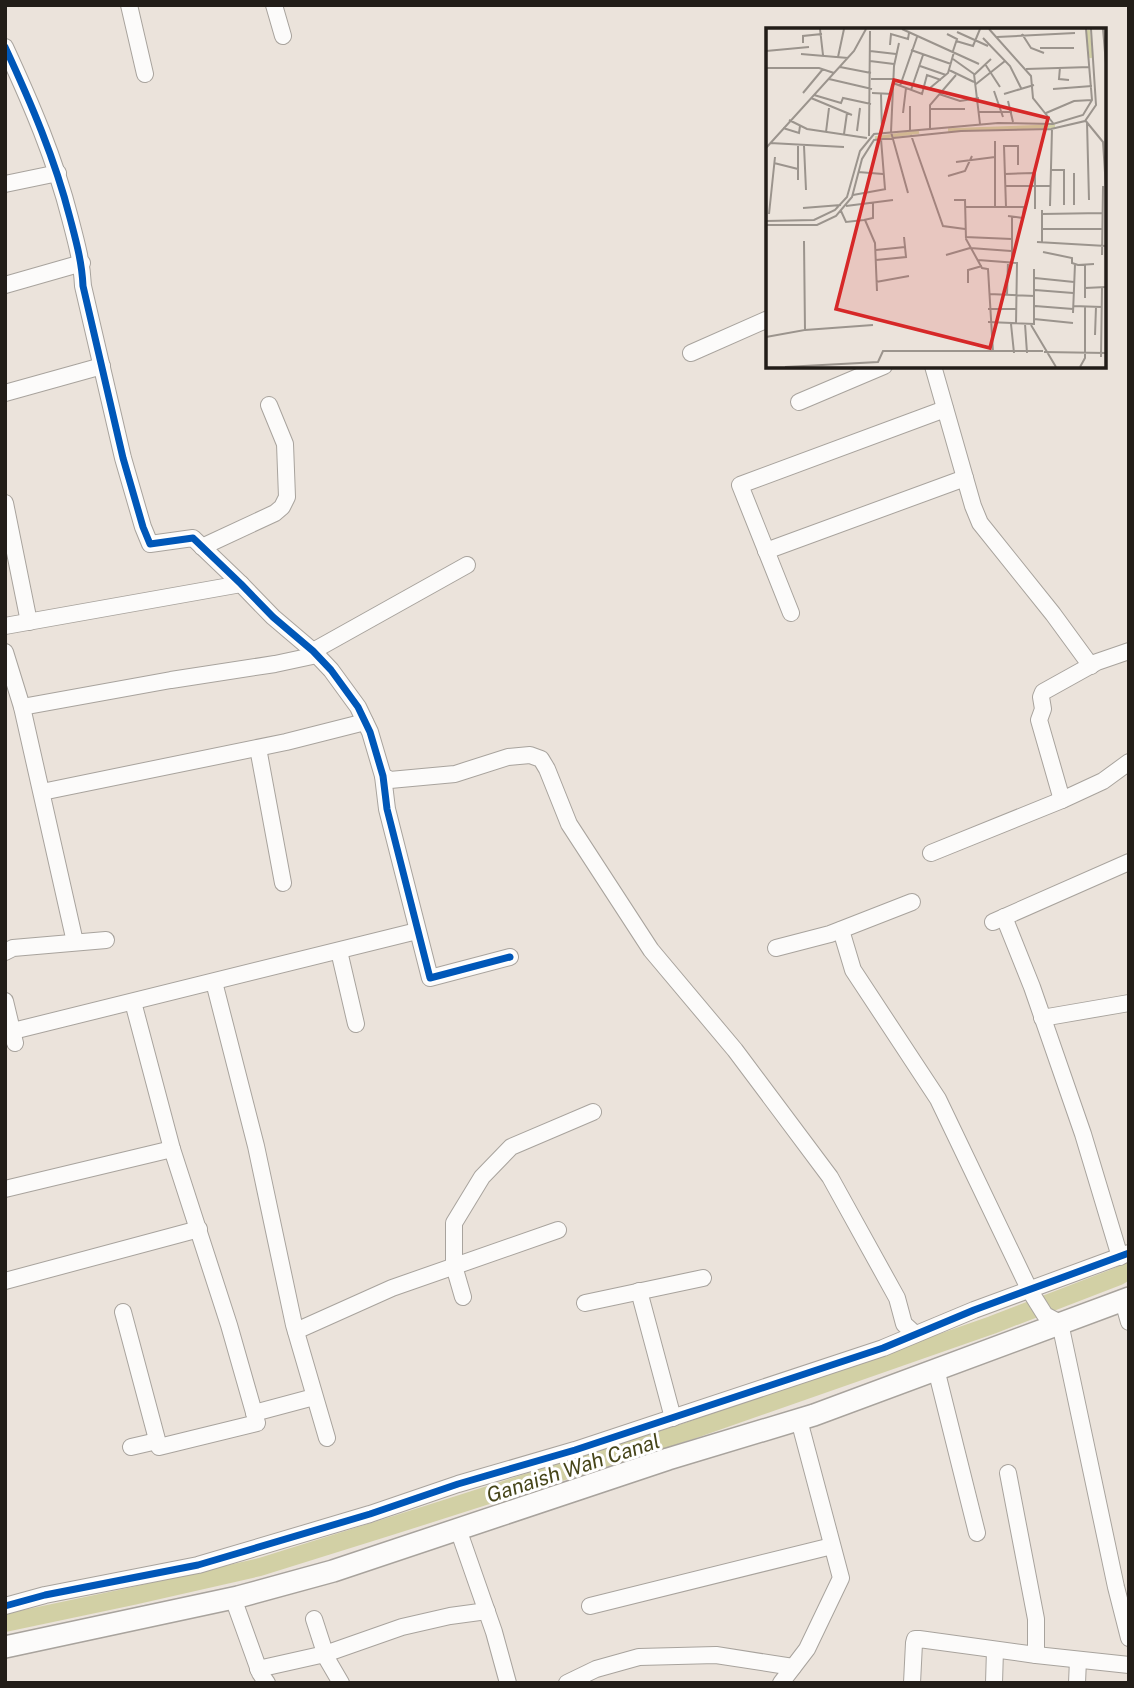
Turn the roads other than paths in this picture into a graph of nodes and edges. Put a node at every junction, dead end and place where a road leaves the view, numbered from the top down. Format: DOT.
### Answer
graph roads {
  1 [pos="129,5"];
  2 [pos="274,5"];
  3 [pos="283,36"];
  4 [pos="5,47"];
  5 [pos="145,74"];
  6 [pos="58,173"];
  7 [pos="5,184"];
  8 [pos="82,263"];
  9 [pos="5,285"];
  10 [pos="766,321"];
  11 [pos="691,353"];
  12 [pos="102,366"];
  13 [pos="879,368"];
  14 [pos="934,368"];
  15 [pos="5,393"];
  16 [pos="799,402"];
  17 [pos="269,405"];
  18 [pos="945,409"];
  19 [pos="965,478"];
  20 [pos="5,503"];
  21 [pos="202,547"];
  22 [pos="766,551"];
  23 [pos="467,565"];
  24 [pos="241,584"];
  25 [pos="791,613"];
  26 [pos="29,622"];
  27 [pos="5,626"];
  28 [pos="1129,651"];
  29 [pos="5,652"];
  30 [pos="315,653"];
  31 [pos="1091,666"];
  32 [pos="22,707"];
  33 [pos="365,722"];
  34 [pos="258,748"];
  35 [pos="1129,762"];
  36 [pos="383,776"];
  37 [pos="41,792"];
  38 [pos="1062,800"];
  39 [pos="931,853"];
  40 [pos="1129,862"];
  41 [pos="283,883"];
  42 [pos="912,902"];
  43 [pos="841,930"];
  44 [pos="417,931"];
  45 [pos="106,940"];
  46 [pos="75,942"];
  47 [pos="776,948"];
  48 [pos="339,951"];
  49 [pos="5,952"];
  50 [pos="510,957"];
  51 [pos="214,982"];
  52 [pos="5,1001"];
  53 [pos="134,1002"];
  54 [pos="1129,1003"];
  55 [pos="1042,1018"];
  56 [pos="356,1024"];
  57 [pos="593,1112"];
  58 [pos="172,1149"];
  59 [pos="5,1189"];
  60 [pos="199,1229"];
  61 [pos="558,1230"];
  62 [pos="1124,1255"];
  63 [pos="454,1266"];
  64 [pos="703,1279"];
  65 [pos="5,1280"];
  66 [pos="639,1292"];
  67 [pos="1032,1293"];
  68 [pos="463,1297"];
  69 [pos="1126,1299"];
  70 [pos="585,1303"];
  71 [pos="123,1312"];
  72 [pos="1053,1319"];
  73 [pos="1129,1322"];
  74 [pos="296,1331"];
  75 [pos="915,1334"];
  76 [pos="936,1369"];
  77 [pos="314,1398"];
  78 [pos="254,1413"];
  79 [pos="673,1418"];
  80 [pos="799,1420"];
  81 [pos="327,1438"];
  82 [pos="157,1441"];
  83 [pos="131,1447"];
  84 [pos="1007,1473"];
  85 [pos="458,1529"];
  86 [pos="978,1534"];
  87 [pos="832,1546"];
  88 [pos="1122,1585"];
  89 [pos="233,1598"];
  90 [pos="5,1606"];
  91 [pos="590,1606"];
  92 [pos="487,1611"];
  93 [pos="314,1619"];
  94 [pos="1129,1638"];
  95 [pos="5,1647"];
  96 [pos="995,1650"];
  97 [pos="325,1654"];
  98 [pos="1036,1655"];
  99 [pos="1078,1660"];
  100 [pos="1129,1665"];
  101 [pos="793,1667"];
  102 [pos="263,1676"];
  103 [pos="341,1683"];
  104 [pos="508,1683"];
  105 [pos="567,1683"];
  106 [pos="781,1683"];
  107 [pos="912,1683"];
  108 [pos="994,1683"];
  109 [pos="1077,1683"];
  1 -- 5 [label="street"];
  2 -- 3 [label="street"];
  4 -- 6 [label="street"];
  6 -- 7 [label="street"];
  6 -- 8 [label="street"];
  8 -- 9 [label="street"];
  8 -- 12 [label="street"];
  10 -- 11 [label="street"];
  12 -- 15 [label="street"];
  12 -- 21 [label="street"];
  13 -- 16 [label="street"];
  14 -- 18 [label="street"];
  17 -- 21 [label="street"];
  18 -- 19 [label="street"];
  18 -- 22 [label="street"];
  19 -- 22 [label="street"];
  19 -- 31 [label="street"];
  20 -- 26 [label="street"];
  21 -- 24 [label="street"];
  22 -- 25 [label="street"];
  23 -- 30 [label="street"];
  24 -- 26 [label="street"];
  24 -- 30 [label="street"];
  26 -- 27 [label="street"];
  28 -- 31 [label="street"];
  29 -- 32 [label="street"];
  30 -- 32 [label="street"];
  30 -- 33 [label="street"];
  31 -- 38 [label="street"];
  32 -- 37 [label="street"];
  33 -- 34 [label="street"];
  33 -- 36 [label="street"];
  34 -- 37 [label="street"];
  34 -- 41 [label="street"];
  35 -- 38 [label="street"];
  36 -- 44 [label="street"];
  36 -- 75 [label="street"];
  37 -- 46 [label="street"];
  38 -- 39 [label="street"];
  40 -- 55 [label="street"];
  42 -- 43 [label="street"];
  43 -- 47 [label="street"];
  43 -- 67 [label="street"];
  44 -- 48 [label="street"];
  44 -- 50 [label="street"];
  45 -- 46 [label="street"];
  46 -- 49 [label="street"];
  48 -- 51 [label="street"];
  48 -- 56 [label="street"];
  51 -- 53 [label="street"];
  51 -- 74 [label="street"];
  52 -- 53 [label="street"];
  53 -- 58 [label="street"];
  54 -- 55 [label="street"];
  55 -- 62 [label="street"];
  57 -- 63 [label="street"];
  58 -- 59 [label="street"];
  58 -- 60 [label="street"];
  60 -- 65 [label="street"];
  60 -- 78 [label="street"];
  61 -- 63 [label="street"];
  62 -- 67 [label="street"];
  63 -- 68 [label="street"];
  63 -- 74 [label="street"];
  64 -- 66 [label="street"];
  66 -- 70 [label="street"];
  66 -- 79 [label="street"];
  67 -- 72 [label="street"];
  67 -- 75 [label="street"];
  69 -- 72 [label="street"];
  69 -- 73 [label="street"];
  71 -- 82 [label="street"];
  72 -- 76 [label="street"];
  72 -- 88 [label="street"];
  74 -- 77 [label="street"];
  75 -- 79 [label="street"];
  76 -- 80 [label="street"];
  76 -- 86 [label="street"];
  77 -- 78 [label="street"];
  77 -- 81 [label="street"];
  78 -- 82 [label="street"];
  79 -- 90 [label="street"];
  80 -- 85 [label="street"];
  80 -- 87 [label="street"];
  82 -- 83 [label="street"];
  84 -- 98 [label="street"];
  85 -- 89 [label="street"];
  85 -- 92 [label="street"];
  87 -- 91 [label="street"];
  87 -- 101 [label="street"];
  88 -- 94 [label="street"];
  89 -- 95 [label="street"];
  89 -- 102 [label="street"];
  92 -- 97 [label="street"];
  92 -- 104 [label="street"];
  93 -- 97 [label="street"];
  96 -- 98 [label="street"];
  96 -- 107 [label="street"];
  96 -- 108 [label="street"];
  97 -- 102 [label="street"];
  97 -- 103 [label="street"];
  98 -- 99 [label="street"];
  99 -- 100 [label="street"];
  99 -- 109 [label="street"];
  101 -- 105 [label="street"];
  101 -- 106 [label="street"];
}
